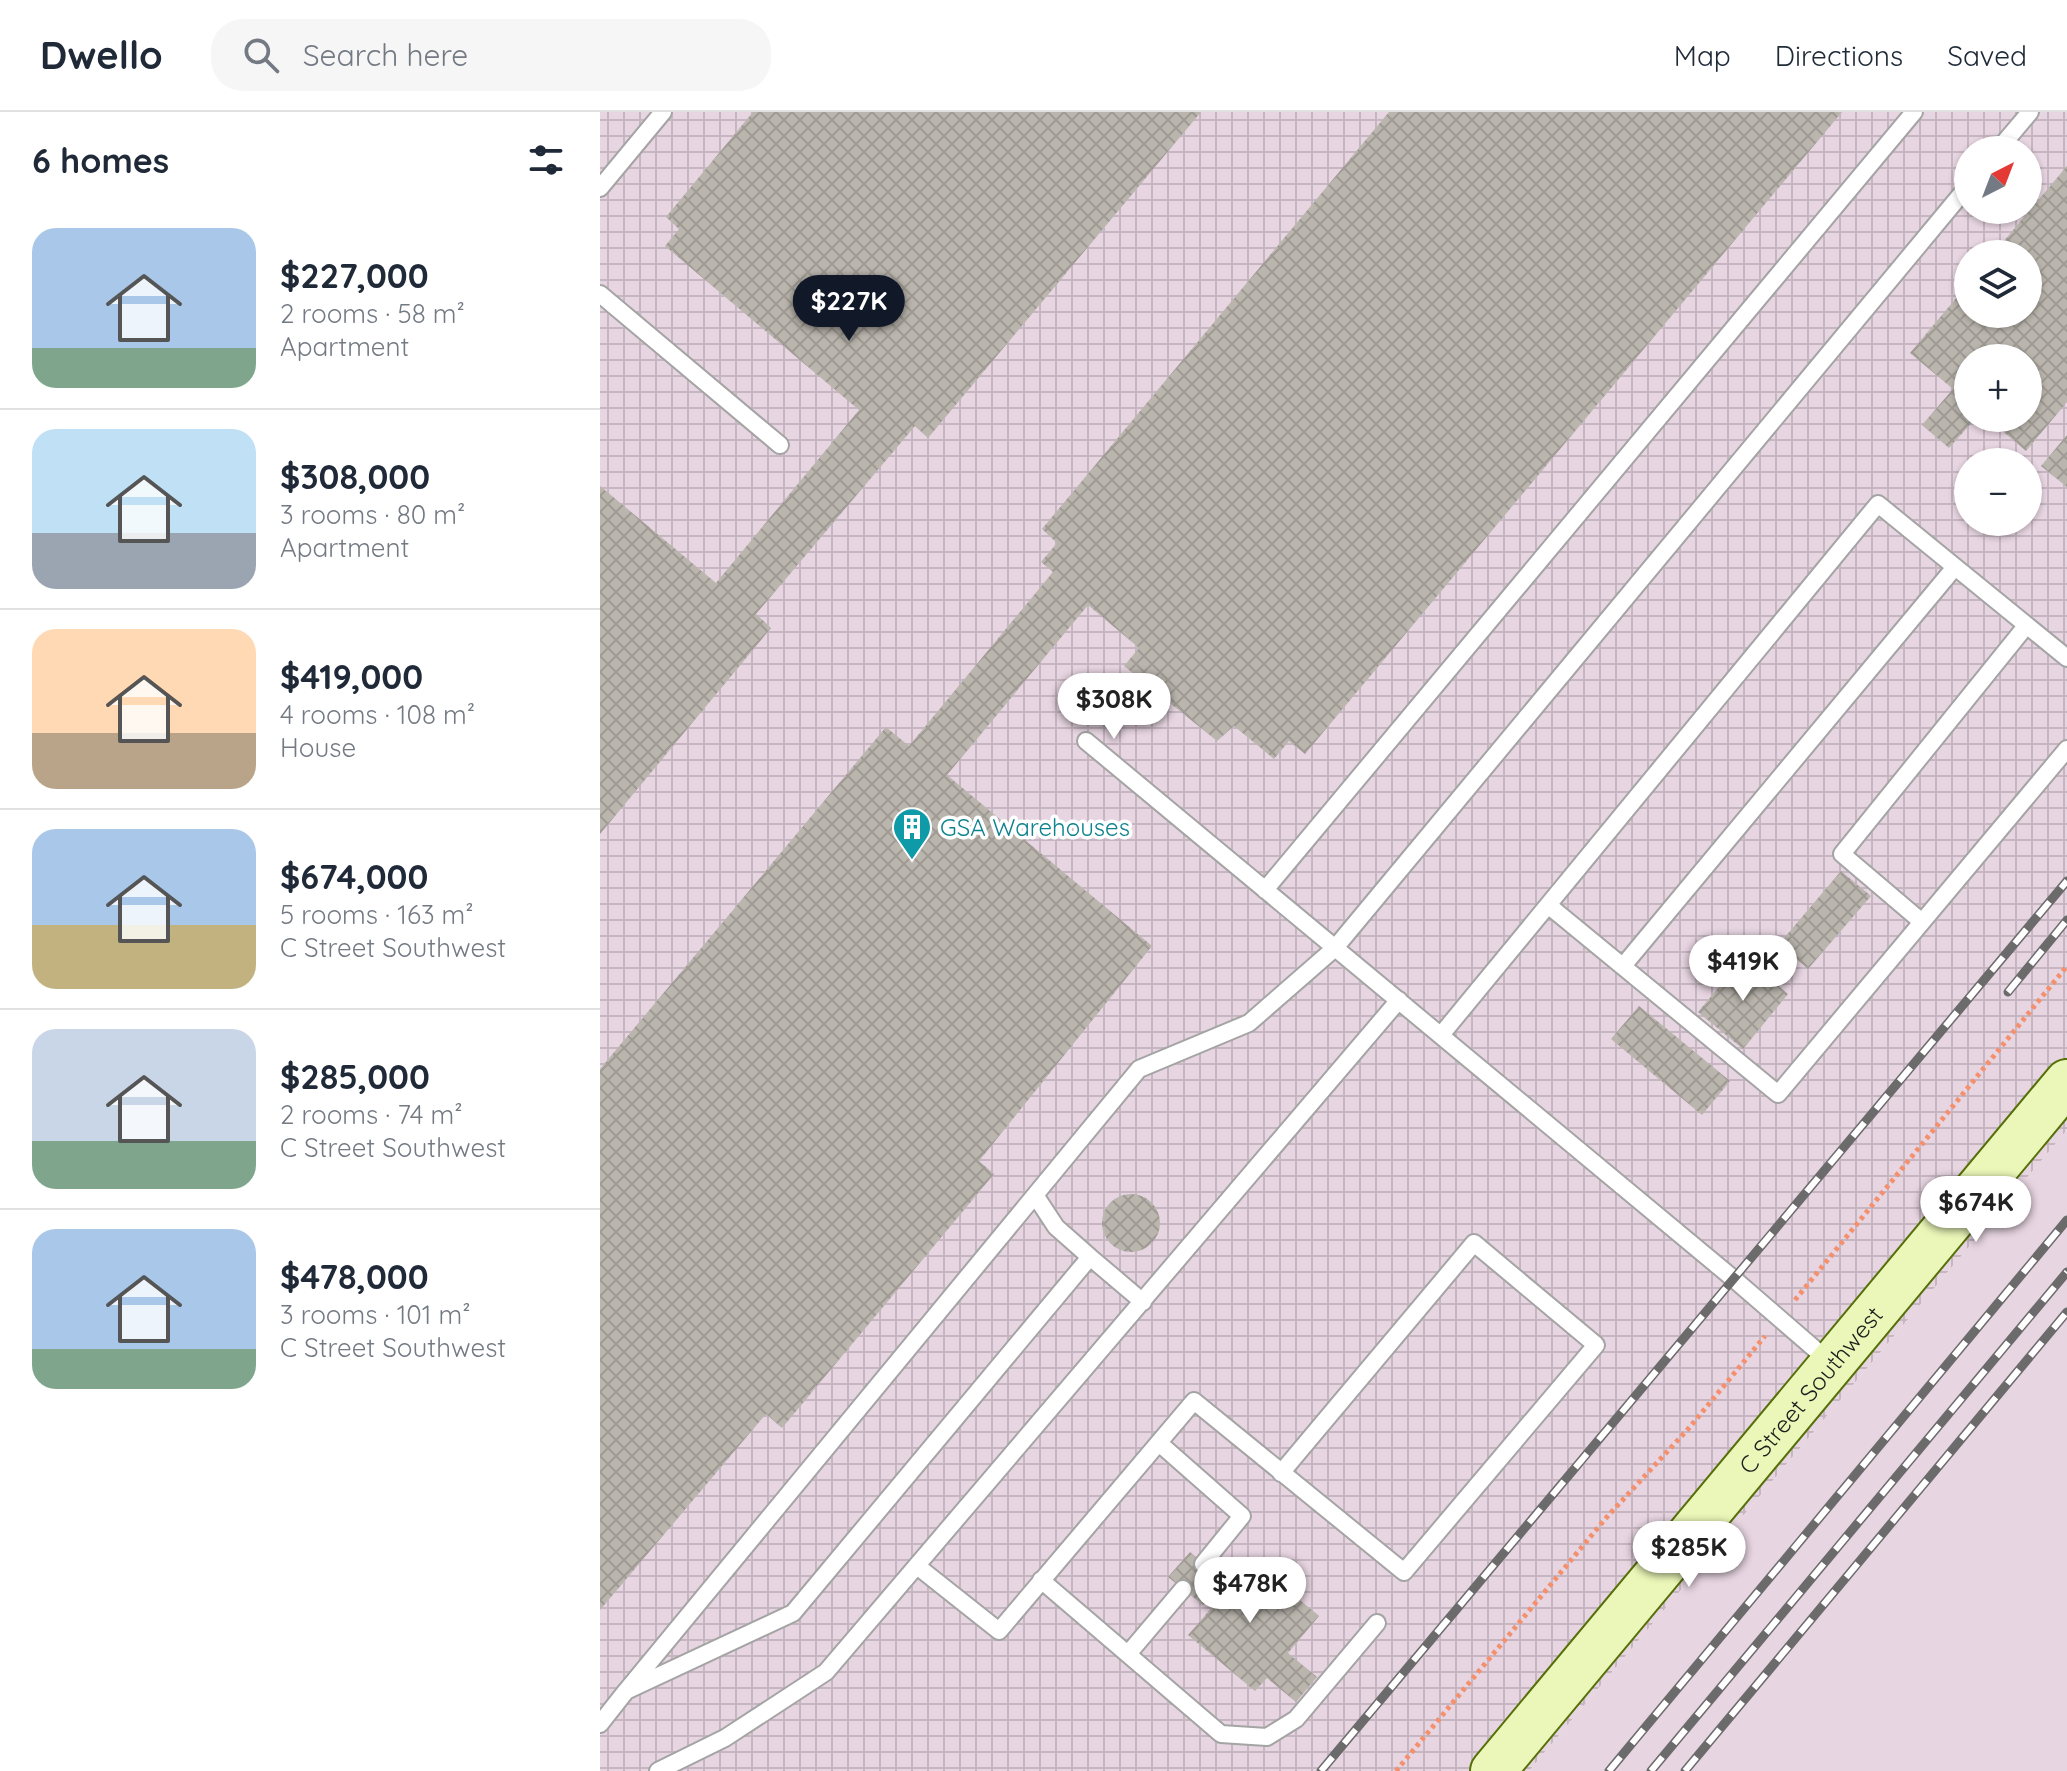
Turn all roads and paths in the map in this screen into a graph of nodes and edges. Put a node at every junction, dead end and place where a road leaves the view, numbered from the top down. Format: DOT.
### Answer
graph roads {
  1 [pos="663,112"];
  2 [pos="1914,112"];
  3 [pos="2030,112"];
  4 [pos="2010,136"];
  5 [pos="600,188"];
  6 [pos="1954,203"];
  7 [pos="600,294"];
  8 [pos="780,445"];
  9 [pos="1955,567"];
  10 [pos="2026,626"];
  11 [pos="2066,655"];
  12 [pos="1086,741"];
  13 [pos="2067,749"];
  14 [pos="1265,890"];
  15 [pos="1548,905"];
  16 [pos="1922,922"];
  17 [pos="1335,948"];
  18 [pos="1623,966"];
  19 [pos="2067,966"];
  20 [pos="1399,1000"];
  21 [pos="1441,1035"];
  22 [pos="2067,1082"];
  23 [pos="1035,1195"];
  24 [pos="1847,1236"];
  25 [pos="1090,1257"];
  26 [pos="1143,1302"];
  27 [pos="1832,1364"];
  28 [pos="1703,1412"];
  29 [pos="1159,1443"];
  30 [pos="1281,1473"];
  31 [pos="1203,1564"];
  32 [pos="917,1566"];
  33 [pos="1041,1580"];
  34 [pos="1183,1589"];
  35 [pos="1377,1623"];
  36 [pos="1128,1654"];
  37 [pos="626,1691"];
  38 [pos="600,1724"];
  39 [pos="658,1771"];
  40 [pos="1396,1771"];
  41 [pos="1493,1771"];
  1 -- 5 [label="lane"];
  2 -- 14 [label="lane"];
  3 -- 4 [label="lane"];
  6 -- 17 [label="lane"];
  7 -- 8 [label="lane"];
  9 -- 10 [label="lane"];
  9 -- 15 [label="lane"];
  9 -- 18 [label="lane"];
  10 -- 11 [label="lane"];
  10 -- 16 [label="lane"];
  12 -- 14 [label="lane"];
  13 -- 16 [label="lane"];
  14 -- 17 [label="lane"];
  15 -- 18 [label="lane"];
  15 -- 21 [label="lane"];
  16 -- 18 [label="lane"];
  17 -- 20 [label="lane"];
  17 -- 23 [label="lane"];
  19 -- 24 [label="path"];
  20 -- 21 [label="lane"];
  20 -- 26 [label="lane"];
  21 -- 27 [label="lane"];
  22 -- 27 [label="main road, C Street Southwest"];
  23 -- 25 [label="lane"];
  23 -- 37 [label="lane"];
  25 -- 26 [label="lane"];
  25 -- 37 [label="lane"];
  26 -- 32 [label="lane"];
  27 -- 41 [label="main road, C Street Southwest"];
  28 -- 40 [label="path"];
  29 -- 30 [label="lane"];
  29 -- 31 [label="lane"];
  29 -- 33 [label="lane"];
  30 -- 30 [label="lane"];
  32 -- 33 [label="lane"];
  32 -- 39 [label="lane"];
  33 -- 36 [label="lane"];
  34 -- 36 [label="lane"];
  35 -- 36 [label="lane"];
  37 -- 38 [label="lane"];
}
